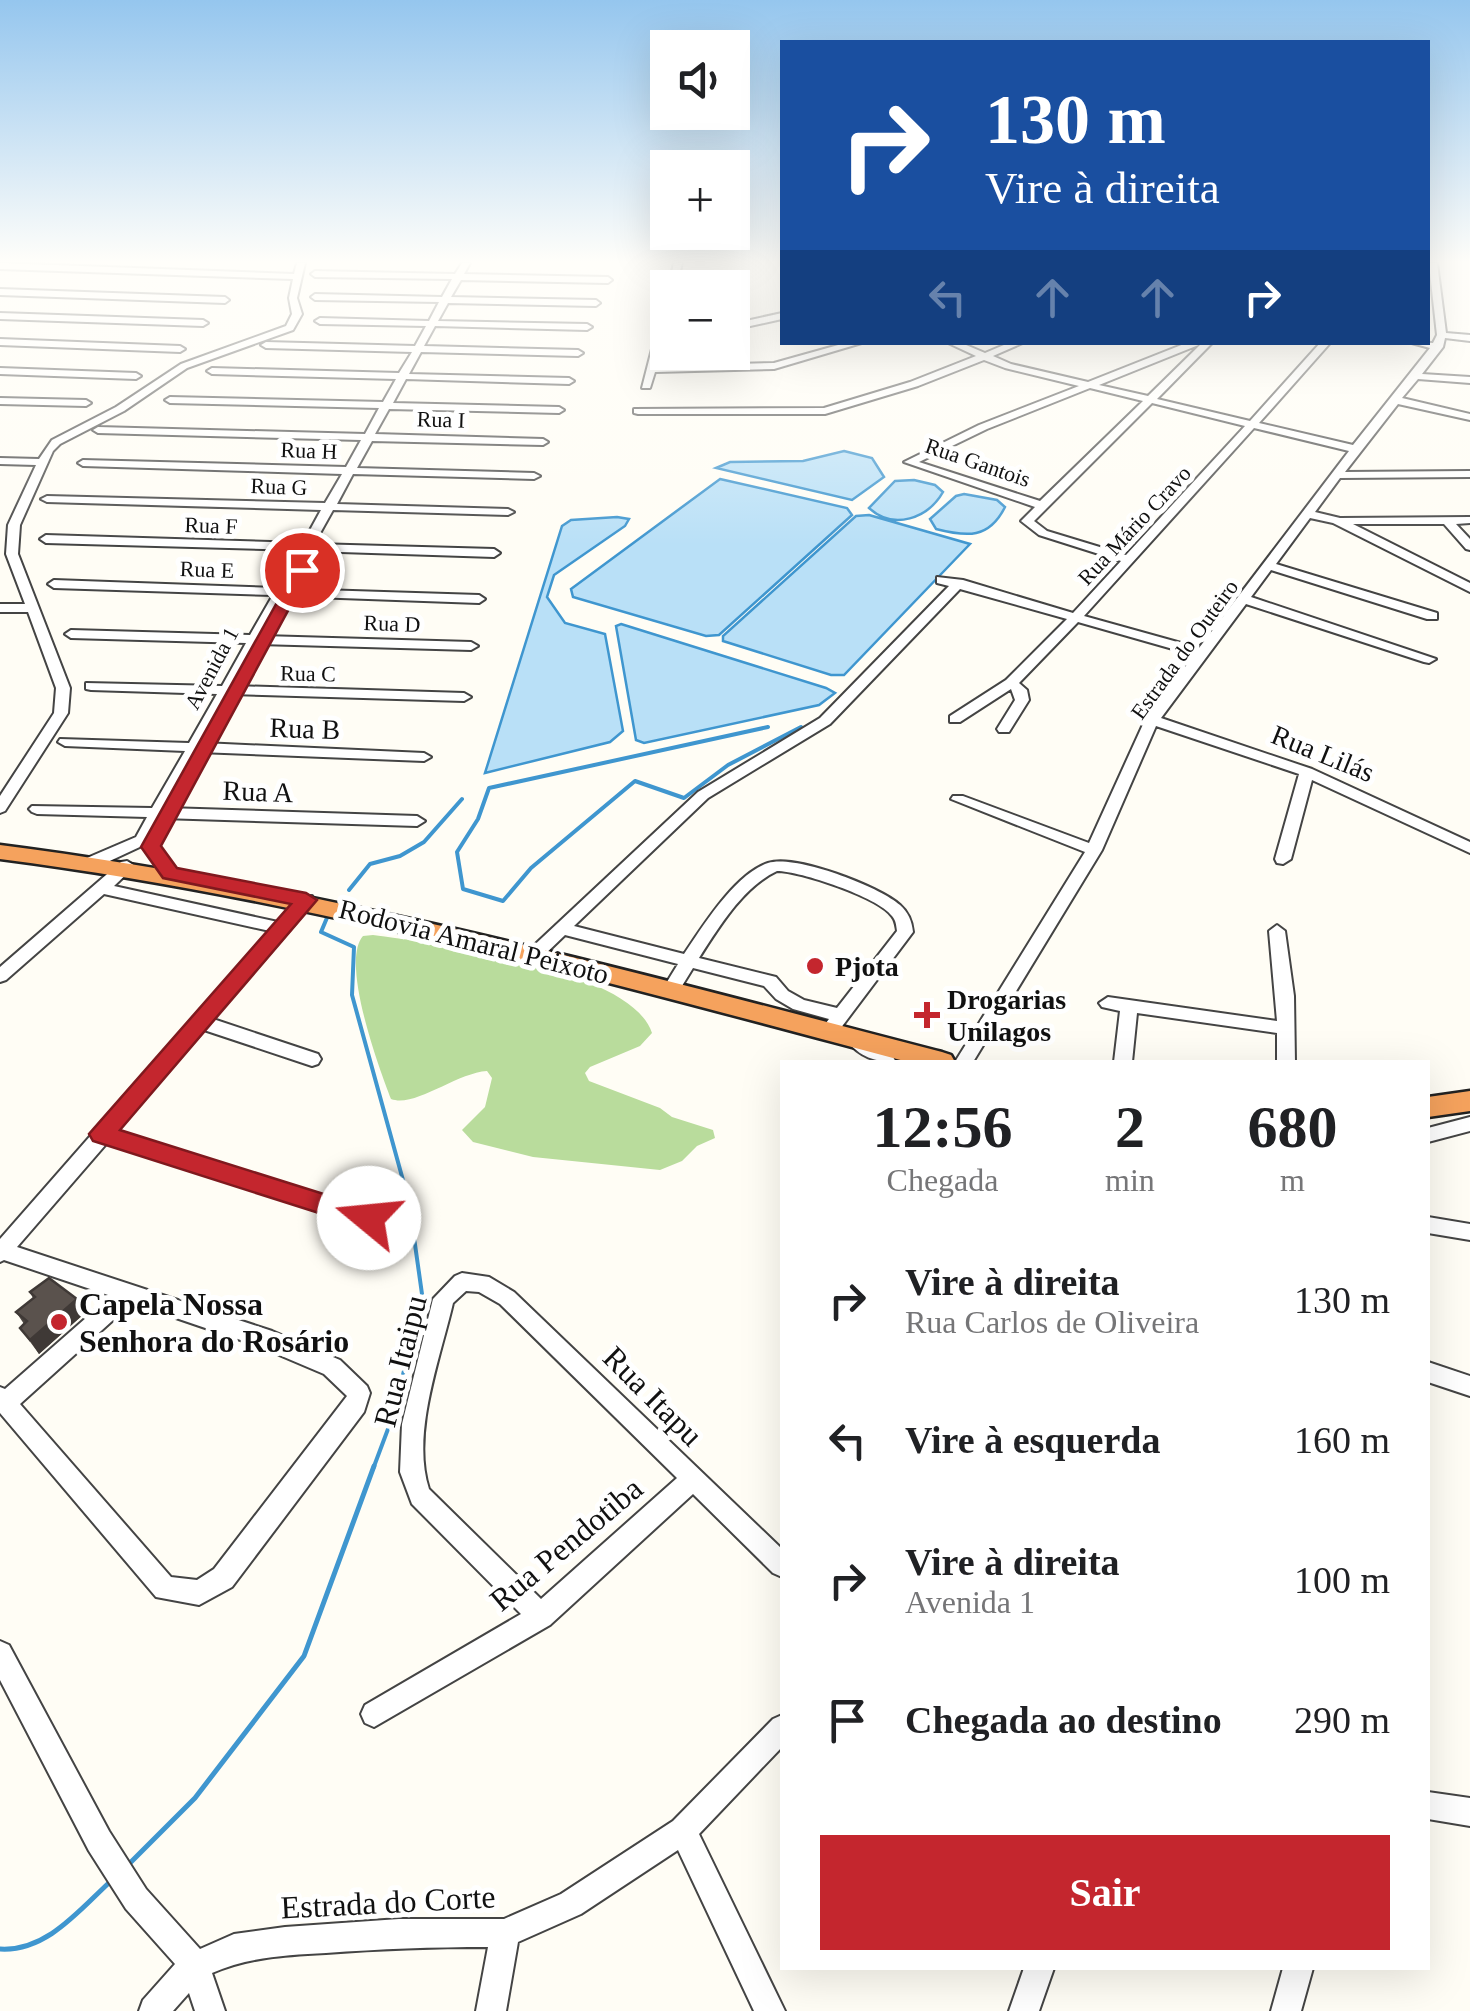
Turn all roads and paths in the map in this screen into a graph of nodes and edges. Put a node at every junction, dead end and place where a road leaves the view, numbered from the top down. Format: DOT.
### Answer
graph roads {
  1 [pos="210,357"];
  2 [pos="418,357"];
  3 [pos="807,357"];
  4 [pos="982,357"];
  5 [pos="987,357"];
  6 [pos="1162,357"];
  7 [pos="1195,357"];
  8 [pos="1314,357"];
  9 [pos="1429,357"];
  10 [pos="750,367"];
  11 [pos="0,370"];
  12 [pos="653,370"];
  13 [pos="212,371"];
  14 [pos="136,376"];
  15 [pos="1416,376"];
  16 [pos="406,377"];
  17 [pos="1470,380"];
  18 [pos="570,381"];
  19 [pos="646,386"];
  20 [pos="1087,386"];
  21 [pos="0,400"];
  22 [pos="170,400"];
  23 [pos="1396,400"];
  24 [pos="1153,401"];
  25 [pos="86,403"];
  26 [pos="389,406"];
  27 [pos="559,410"];
  28 [pos="638,412"];
  29 [pos="1470,417"];
  30 [pos="1252,426"];
  31 [pos="98,430"];
  32 [pos="372,437"];
  33 [pos="543,442"];
  34 [pos="1356,450"];
  35 [pos="0,461"];
  36 [pos="43,462"];
  37 [pos="82,464"];
  38 [pos="353,471"];
  39 [pos="1470,474"];
  40 [pos="1337,475"];
  41 [pos="534,476"];
  42 [pos="47,500"];
  43 [pos="1043,506"];
  44 [pos="332,508"];
  45 [pos="508,512"];
  46 [pos="1309,514"];
  47 [pos="1447,520"];
  48 [pos="1470,520"];
  49 [pos="1338,521"];
  50 [pos="46,539"];
  51 [pos="1470,546"];
  52 [pos="310,548"];
  53 [pos="494,553"];
  54 [pos="6,554"];
  55 [pos="1128,558"];
  56 [pos="1270,566"];
  57 [pos="941,580"];
  58 [pos="959,583"];
  59 [pos="54,584"];
  60 [pos="1470,588"];
  61 [pos="284,592"];
  62 [pos="479,599"];
  63 [pos="1244,599"];
  64 [pos="0,608"];
  65 [pos="32,608"];
  66 [pos="1077,616"];
  67 [pos="1432,616"];
  68 [pos="71,634"];
  69 [pos="258,638"];
  70 [pos="471,646"];
  71 [pos="1202,653"];
  72 [pos="1429,660"];
  73 [pos="1010,683"];
  74 [pos="92,686"];
  75 [pos="231,691"];
  76 [pos="464,697"];
  77 [pos="955,719"];
  78 [pos="1152,720"];
  79 [pos="1004,730"];
  80 [pos="65,742"];
  81 [pos="199,749"];
  82 [pos="424,757"];
  83 [pos="1307,772"];
  84 [pos="958,799"];
  85 [pos="0,808"];
  86 [pos="37,809"];
  87 [pos="163,813"];
  88 [pos="417,822"];
  89 [pos="1470,848"];
  90 [pos="1094,850"];
  91 [pos="0,852"];
  92 [pos="1283,860"];
  93 [pos="93,862"];
  94 [pos="127,866"];
  95 [pos="170,874"];
  96 [pos="103,890"];
  97 [pos="325,905"];
  98 [pos="282,928"];
  99 [pos="562,929"];
  100 [pos="1276,930"];
  101 [pos="534,955"];
  102 [pos="688,959"];
  103 [pos="0,976"];
  104 [pos="671,990"];
  105 [pos="1108,1004"];
  106 [pos="1129,1010"];
  107 [pos="201,1022"];
  108 [pos="834,1024"];
  109 [pos="1284,1028"];
  110 [pos="855,1040"];
  111 [pos="312,1059"];
  112 [pos="883,1060"];
  113 [pos="934,1060"];
  114 [pos="965,1060"];
  115 [pos="1123,1060"];
  116 [pos="1286,1060"];
  117 [pos="1470,1101"];
  118 [pos="1430,1107"];
  119 [pos="1470,1124"];
  120 [pos="102,1134"];
  121 [pos="1430,1134"];
  122 [pos="369,1218"];
  123 [pos="1430,1225"];
  124 [pos="1470,1232"];
  125 [pos="1,1252"];
  126 [pos="472,1282"];
  127 [pos="128,1294"];
  128 [pos="1430,1373"];
  129 [pos="1470,1386"];
  130 [pos="2,1400"];
  131 [pos="692,1480"];
  132 [pos="780,1563"];
  133 [pos="541,1616"];
  134 [pos="0,1654"];
  135 [pos="374,1714"];
  136 [pos="780,1730"];
  137 [pos="1430,1806"];
  138 [pos="1470,1812"];
  139 [pos="683,1831"];
  140 [pos="505,1933"];
  141 [pos="195,1965"];
  142 [pos="1037,1970"];
  143 [pos="1297,1970"];
  144 [pos="154,2011"];
  145 [pos="210,2011"];
  146 [pos="491,2011"];
  147 [pos="770,2011"];
  148 [pos="1024,2011"];
  149 [pos="1286,2011"];
  1 -- 36 [label="street"];
  2 -- 16 [label="street, Avenida 1"];
  3 -- 10 [label="street"];
  4 -- 28 [label="street"];
  5 -- 20 [label="street"];
  6 -- 20 [label="street, Rua Gantois"];
  7 -- 24 [label="street"];
  8 -- 30 [label="street, Rua Mário Cravo"];
  9 -- 15 [label="street, Estrada do Outeiro"];
  11 -- 14 [label="street"];
  12 -- 19 [label="street"];
  13 -- 16 [label="street"];
  15 -- 17 [label="street"];
  15 -- 23 [label="street, Estrada do Outeiro"];
  16 -- 18 [label="street"];
  16 -- 26 [label="street, Avenida 1"];
  20 -- 24 [label="street"];
  20 -- 43 [label="street, Rua Gantois"];
  21 -- 25 [label="street"];
  22 -- 26 [label="street"];
  23 -- 29 [label="street"];
  23 -- 34 [label="street, Estrada do Outeiro"];
  24 -- 30 [label="street"];
  24 -- 43 [label="street"];
  26 -- 27 [label="street"];
  26 -- 32 [label="street, Avenida 1"];
  30 -- 34 [label="street"];
  30 -- 55 [label="street, Rua Mário Cravo"];
  31 -- 32 [label="street, Rua I"];
  32 -- 33 [label="street, Rua I"];
  32 -- 38 [label="street, Avenida 1"];
  34 -- 40 [label="street, Estrada do Outeiro"];
  35 -- 36 [label="street"];
  36 -- 54 [label="street"];
  37 -- 38 [label="street, Rua H"];
  38 -- 41 [label="street, Rua H"];
  38 -- 44 [label="street, Avenida 1"];
  39 -- 40 [label="street"];
  40 -- 46 [label="street, Estrada do Outeiro"];
  42 -- 44 [label="street, Rua G"];
  43 -- 55 [label="street"];
  44 -- 45 [label="street, Rua G"];
  44 -- 52 [label="street, Avenida 1"];
  46 -- 49 [label="street"];
  46 -- 56 [label="street, Estrada do Outeiro"];
  47 -- 48 [label="street"];
  47 -- 49 [label="street"];
  47 -- 51 [label="street"];
  49 -- 60 [label="street"];
  50 -- 52 [label="street, Rua F"];
  52 -- 53 [label="street, Rua F"];
  52 -- 61 [label="street, Avenida 1"];
  54 -- 65 [label="street"];
  55 -- 66 [label="street, Rua Mário Cravo"];
  56 -- 63 [label="street, Estrada do Outeiro"];
  56 -- 67 [label="street"];
  57 -- 58 [label="street"];
  58 -- 66 [label="street"];
  58 -- 99 [label="street"];
  59 -- 61 [label="street, Rua E"];
  61 -- 62 [label="street, Rua E"];
  61 -- 69 [label="street, Avenida 1"];
  63 -- 71 [label="street, Estrada do Outeiro"];
  63 -- 72 [label="street"];
  64 -- 65 [label="street"];
  65 -- 85 [label="street"];
  66 -- 71 [label="street"];
  66 -- 73 [label="street, Rua Mário Cravo"];
  68 -- 69 [label="street, Rua D"];
  69 -- 70 [label="street, Rua D"];
  69 -- 75 [label="street, Avenida 1"];
  71 -- 78 [label="street, Estrada do Outeiro"];
  73 -- 77 [label="street, Rua Mário Cravo"];
  73 -- 79 [label="street"];
  74 -- 75 [label="street, Rua C"];
  75 -- 76 [label="street, Rua C"];
  75 -- 81 [label="street, Avenida 1"];
  78 -- 83 [label="street, Rua Lilás"];
  78 -- 90 [label="street, Estrada do Outeiro"];
  80 -- 81 [label="street, Rua B"];
  81 -- 82 [label="street, Rua B"];
  81 -- 87 [label="street, Avenida 1"];
  83 -- 89 [label="street, Rua Lilás"];
  83 -- 92 [label="street"];
  84 -- 90 [label="street"];
  86 -- 87 [label="street, Rua A"];
  87 -- 88 [label="street, Rua A"];
  87 -- 93 [label="street, Avenida 1"];
  87 -- 95 [label="street, Avenida 1"];
  90 -- 114 [label="street, Estrada do Outeiro"];
  91 -- 93 [label="highway, Rodovia Amaral Peixoto"];
  93 -- 94 [label="highway, Rodovia Amaral Peixoto"];
  94 -- 95 [label="highway, Rodovia Amaral Peixoto"];
  94 -- 96 [label="street"];
  95 -- 97 [label="highway, Rodovia Amaral Peixoto"];
  96 -- 98 [label="street"];
  96 -- 103 [label="street"];
  97 -- 98 [label="street"];
  97 -- 101 [label="highway, Rodovia Amaral Peixoto"];
  98 -- 107 [label="street"];
  99 -- 101 [label="street"];
  99 -- 102 [label="street"];
  100 -- 109 [label="street"];
  101 -- 104 [label="highway, Rodovia Amaral Peixoto"];
  102 -- 104 [label="street"];
  102 -- 108 [label="street"];
  102 -- 108 [label="street"];
  104 -- 108 [label="highway, Rodovia Amaral Peixoto"];
  105 -- 106 [label="street"];
  106 -- 109 [label="street"];
  106 -- 115 [label="street"];
  107 -- 111 [label="street"];
  107 -- 120 [label="street"];
  108 -- 110 [label="highway, Rodovia Amaral Peixoto"];
  109 -- 116 [label="street"];
  110 -- 112 [label="street"];
  110 -- 113 [label="highway, Rodovia Amaral Peixoto"];
  117 -- 118 [label="highway"];
  119 -- 121 [label="street"];
  120 -- 122 [label="street"];
  120 -- 125 [label="street"];
  123 -- 124 [label="street"];
  125 -- 127 [label="street"];
  126 -- 131 [label="street, Rua Itapu"];
  126 -- 133 [label="street, Rua Itaipu"];
  127 -- 130 [label="street"];
  127 -- 130 [label="street"];
  128 -- 129 [label="street"];
  131 -- 132 [label="street, Rua Itapu"];
  131 -- 133 [label="street, Rua Pendotiba"];
  133 -- 135 [label="street, Rua Pendotiba"];
  134 -- 141 [label="street"];
  136 -- 139 [label="street, Estrada do Corte"];
  137 -- 138 [label="street"];
  139 -- 140 [label="street, Estrada do Corte"];
  139 -- 147 [label="street"];
  140 -- 141 [label="street, Estrada do Corte"];
  140 -- 146 [label="street"];
  141 -- 144 [label="street, Estrada do Corte"];
  141 -- 145 [label="street"];
  142 -- 148 [label="street"];
  143 -- 149 [label="street"];
}
